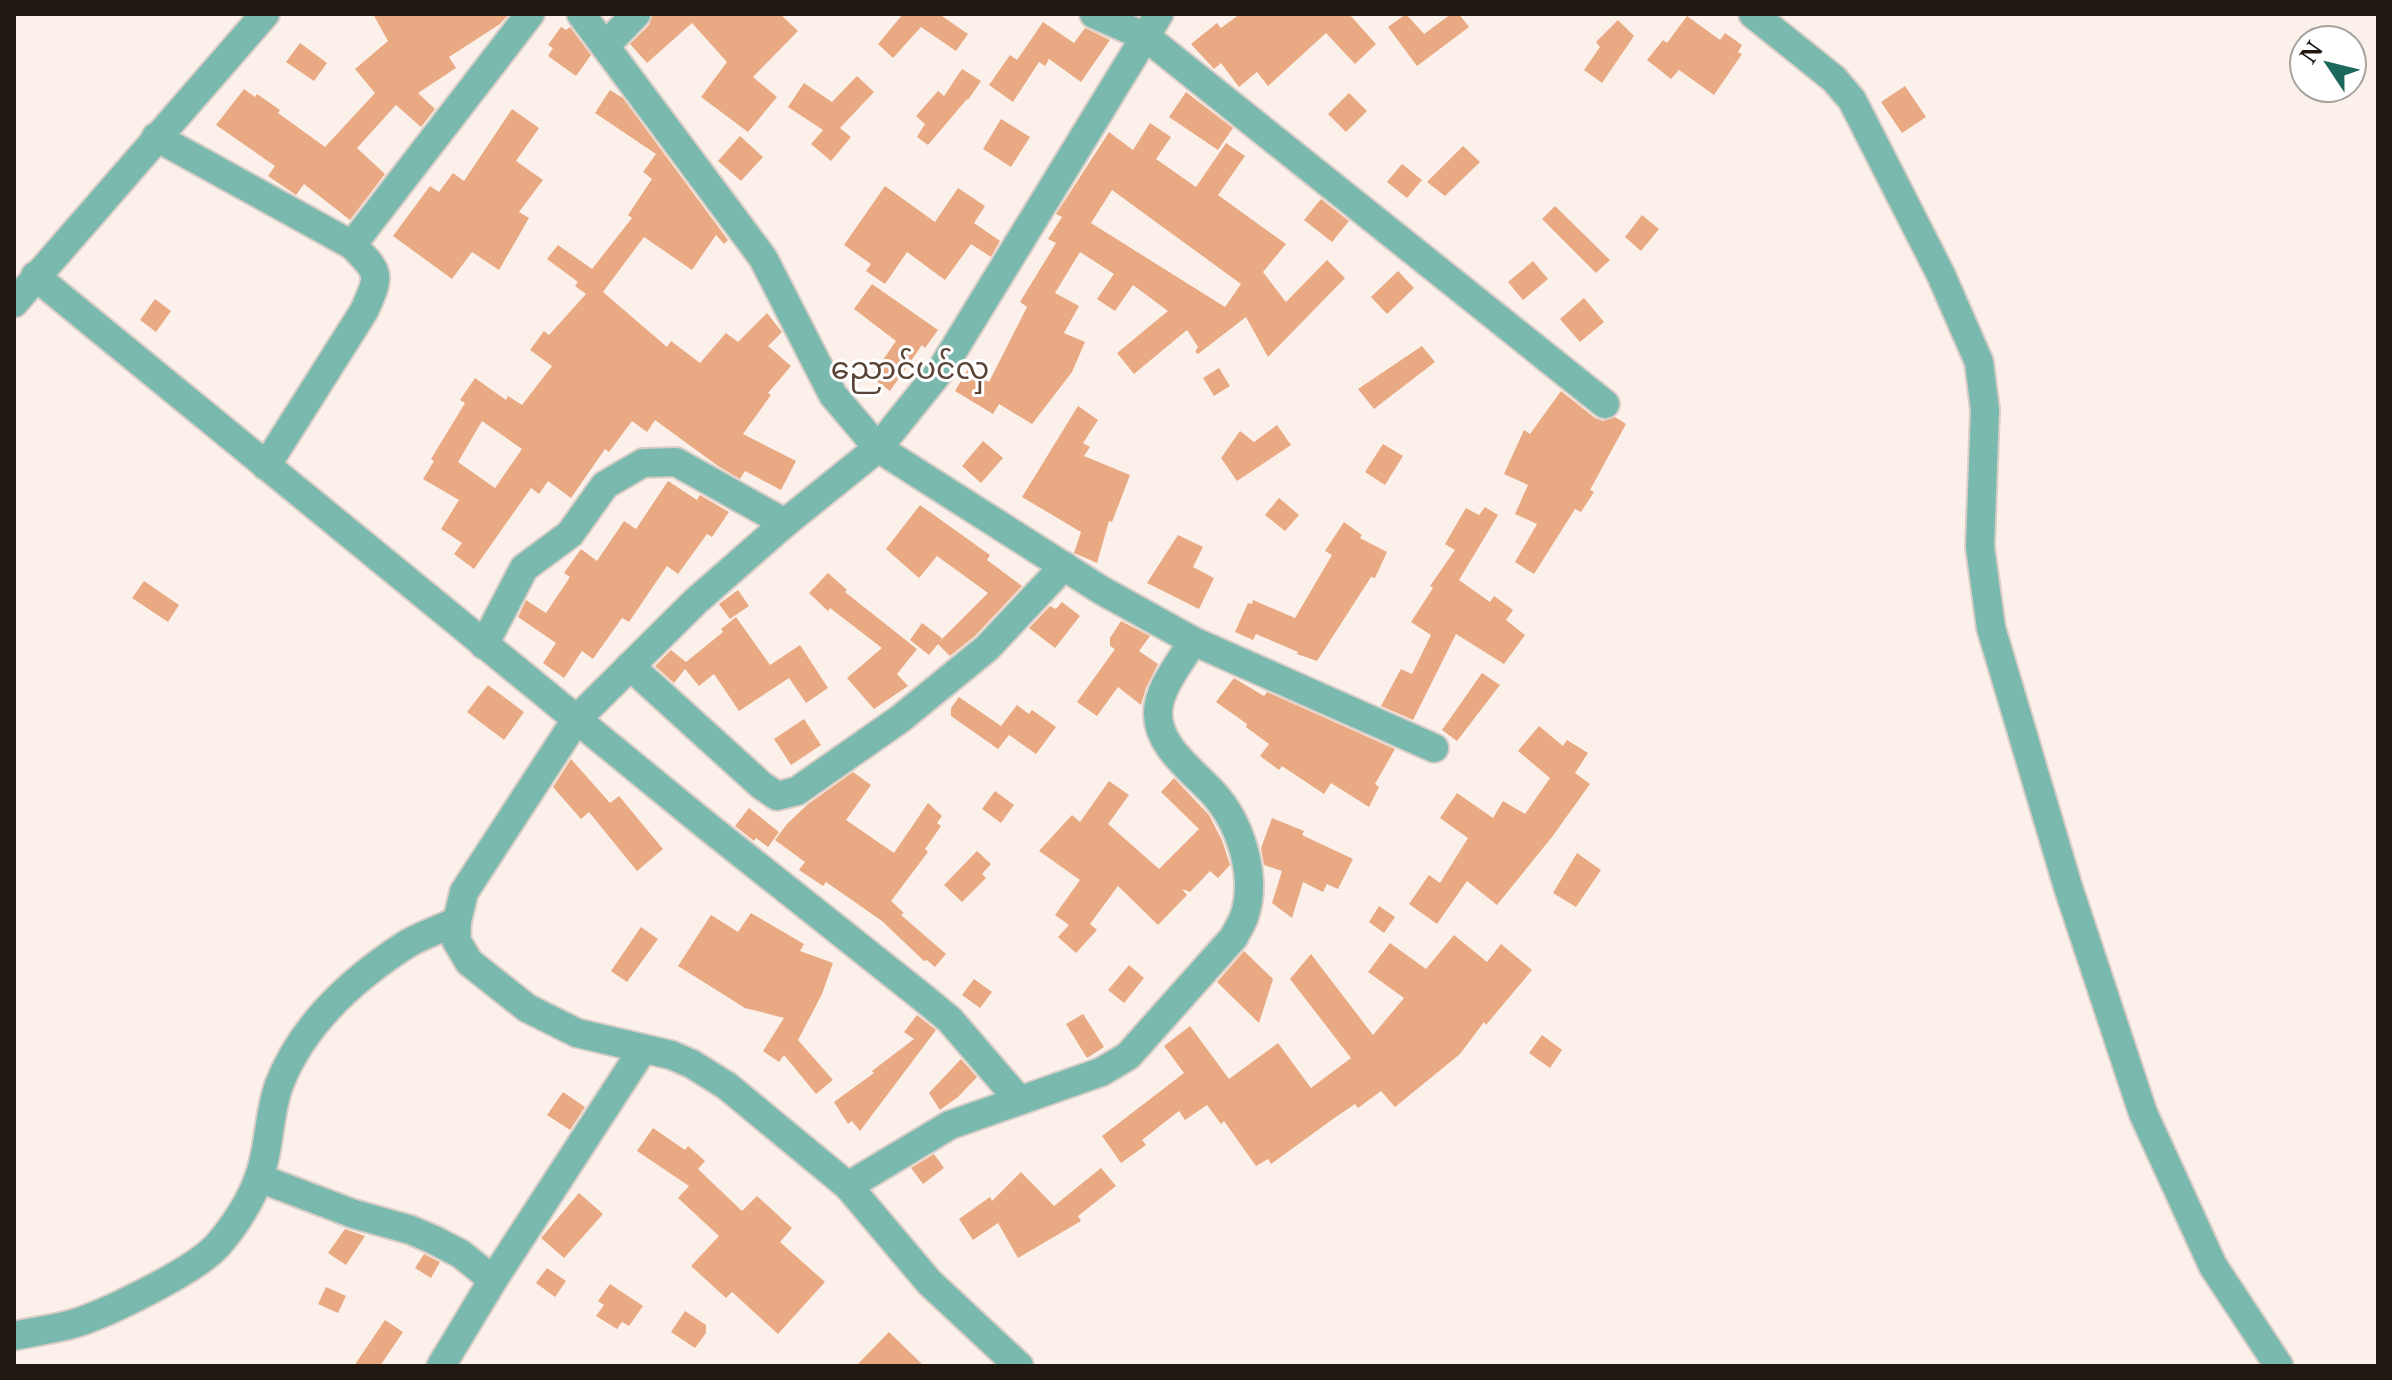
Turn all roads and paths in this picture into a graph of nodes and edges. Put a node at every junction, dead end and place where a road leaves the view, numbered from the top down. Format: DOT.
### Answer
graph roads {
  1 [pos="265,14"];
  2 [pos="530,14"];
  3 [pos="581,14"];
  4 [pos="636,14"];
  5 [pos="1094,14"];
  6 [pos="1753,14"];
  7 [pos="1152,26"];
  8 [pos="606,45"];
  9 [pos="156,137"];
  10 [pos="352,245"];
  11 [pos="35,276"];
  12 [pos="14,303"];
  13 [pos="1605,404"];
  14 [pos="878,448"];
  15 [pos="266,466"];
  16 [pos="785,523"];
  17 [pos="1064,566"];
  18 [pos="1193,641"];
  19 [pos="484,645"];
  20 [pos="630,666"];
  21 [pos="576,720"];
  22 [pos="1434,748"];
  23 [pos="457,921"];
  24 [pos="643,1049"];
  25 [pos="1019,1100"];
  26 [pos="259,1178"];
  27 [pos="848,1186"];
  28 [pos="493,1280"];
  29 [pos="14,1336"];
  30 [pos="441,1366"];
  31 [pos="1019,1366"];
  32 [pos="2279,1366"];
  1 -- 9 [label="street"];
  2 -- 10 [label="street"];
  3 -- 8 [label="street"];
  4 -- 8 [label="street"];
  5 -- 7 [label="street"];
  6 -- 32 [label="street"];
  7 -- 13 [label="street"];
  7 -- 14 [label="street"];
  8 -- 14 [label="street"];
  9 -- 10 [label="street"];
  9 -- 11 [label="street"];
  10 -- 15 [label="street"];
  11 -- 12 [label="street"];
  11 -- 15 [label="street"];
  14 -- 16 [label="street"];
  14 -- 17 [label="street"];
  15 -- 19 [label="street"];
  16 -- 19 [label="street"];
  16 -- 20 [label="street"];
  17 -- 18 [label="street"];
  17 -- 20 [label="street"];
  18 -- 22 [label="street"];
  18 -- 25 [label="street"];
  19 -- 21 [label="street"];
  20 -- 21 [label="street"];
  21 -- 23 [label="street"];
  21 -- 25 [label="street"];
  23 -- 24 [label="street"];
  23 -- 26 [label="street"];
  24 -- 27 [label="street"];
  24 -- 28 [label="street"];
  25 -- 27 [label="street"];
  26 -- 28 [label="street"];
  26 -- 29 [label="street"];
  27 -- 31 [label="street"];
  28 -- 30 [label="street"];
}
